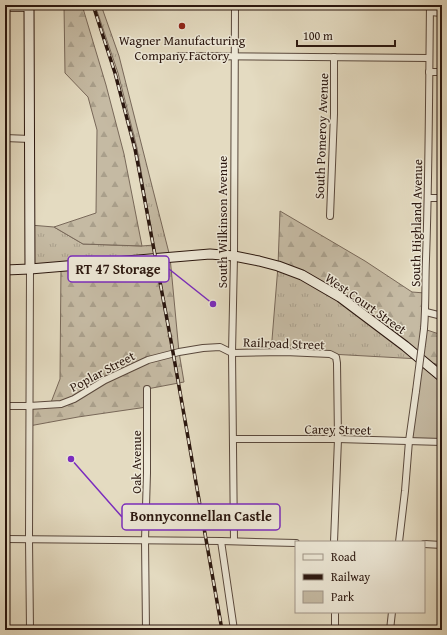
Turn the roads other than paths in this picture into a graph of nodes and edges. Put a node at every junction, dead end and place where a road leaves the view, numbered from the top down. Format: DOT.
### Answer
graph roads {
  1 [pos="235,5"];
  2 [pos="430,5"];
  3 [pos="29,6"];
  4 [pos="5,8"];
  5 [pos="430,12"];
  6 [pos="442,13"];
  7 [pos="179,56"];
  8 [pos="234,56"];
  9 [pos="334,57"];
  10 [pos="430,58"];
  11 [pos="430,72"];
  12 [pos="442,72"];
  13 [pos="5,138"];
  14 [pos="30,139"];
  15 [pos="428,198"];
  16 [pos="442,198"];
  17 [pos="330,216"];
  18 [pos="234,256"];
  19 [pos="30,269"];
  20 [pos="5,270"];
  21 [pos="426,312"];
  22 [pos="442,316"];
  23 [pos="232,352"];
  24 [pos="442,377"];
  25 [pos="147,389"];
  26 [pos="5,406"];
  27 [pos="29,406"];
  28 [pos="233,439"];
  29 [pos="338,439"];
  30 [pos="409,441"];
  31 [pos="442,442"];
  32 [pos="5,539"];
  33 [pos="29,539"];
  34 [pos="145,540"];
  35 [pos="221,541"];
  36 [pos="234,541"];
  37 [pos="334,541"];
  38 [pos="399,541"];
  39 [pos="295,543"];
  40 [pos="425,544"];
  41 [pos="442,545"];
  42 [pos="335,613"];
  43 [pos="392,613"];
  44 [pos="30,630"];
  45 [pos="146,630"];
  46 [pos="234,630"];
  47 [pos="335,630"];
  48 [pos="390,630"];
  1 -- 8 [label="street, South Wilkinson Avenue"];
  2 -- 5 [label="street, South Highland Avenue"];
  3 -- 4 [label="street"];
  3 -- 14 [label="main road"];
  5 -- 6 [label="street"];
  5 -- 10 [label="street, South Highland Avenue"];
  7 -- 8 [label="street"];
  8 -- 9 [label="street"];
  8 -- 18 [label="street, South Wilkinson Avenue"];
  9 -- 10 [label="street"];
  9 -- 17 [label="street, South Pomeroy Avenue"];
  10 -- 11 [label="street, South Highland Avenue"];
  11 -- 12 [label="street"];
  11 -- 15 [label="street, South Highland Avenue"];
  13 -- 14 [label="street"];
  14 -- 19 [label="main road"];
  15 -- 16 [label="street"];
  15 -- 21 [label="street, South Highland Avenue"];
  18 -- 19 [label="main road, West Court Street"];
  18 -- 23 [label="street, South Wilkinson Avenue"];
  18 -- 24 [label="main road, West Court Street"];
  19 -- 20 [label="main road, West Court Street"];
  19 -- 27 [label="street"];
  21 -- 22 [label="street"];
  21 -- 30 [label="street, South Highland Avenue, bridge"];
  23 -- 27 [label="street, Poplar Street"];
  23 -- 28 [label="street, South Wilkinson Avenue"];
  23 -- 29 [label="street, Railroad Street"];
  25 -- 34 [label="street, Oak Avenue"];
  26 -- 27 [label="street, Poplar Street"];
  27 -- 33 [label="street"];
  28 -- 29 [label="street, Carey Street"];
  28 -- 36 [label="street, South Wilkinson Avenue"];
  29 -- 30 [label="street, Carey Street"];
  29 -- 37 [label="street"];
  30 -- 31 [label="street, Carey Street"];
  30 -- 38 [label="street, South Highland Avenue"];
  32 -- 33 [label="street"];
  33 -- 34 [label="street"];
  33 -- 44 [label="street"];
  34 -- 35 [label="street"];
  34 -- 45 [label="street, Oak Avenue"];
  35 -- 36 [label="street"];
  35 -- 46 [label="street"];
  36 -- 39 [label="street"];
  40 -- 41 [label="street"];
  42 -- 47 [label="street"];
  43 -- 48 [label="street"];
}
